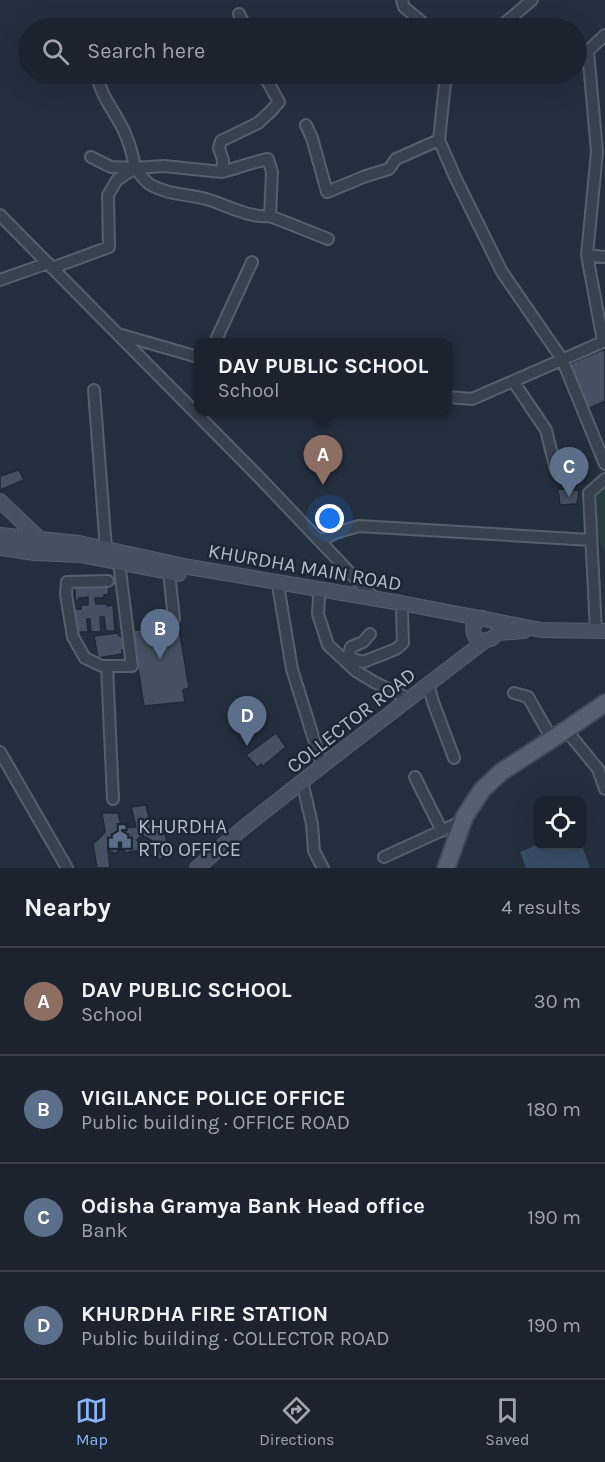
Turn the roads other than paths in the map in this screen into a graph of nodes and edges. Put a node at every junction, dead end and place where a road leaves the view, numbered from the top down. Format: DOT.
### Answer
graph roads {
  1 [pos="402,0"];
  2 [pos="532,0"];
  3 [pos="239,14"];
  4 [pos="241,18"];
  5 [pos="417,18"];
  6 [pos="511,18"];
  7 [pos="605,35"];
  8 [pos="99,84"];
  9 [pos="269,84"];
  10 [pos="445,84"];
  11 [pos="306,125"];
  12 [pos="439,140"];
  13 [pos="91,157"];
  14 [pos="135,168"];
  15 [pos="222,172"];
  16 [pos="0,215"];
  17 [pos="270,216"];
  18 [pos="328,239"];
  19 [pos="587,255"];
  20 [pos="605,257"];
  21 [pos="252,262"];
  22 [pos="50,266"];
  23 [pos="0,280"];
  24 [pos="117,334"];
  25 [pos="217,338"];
  26 [pos="604,341"];
  27 [pos="194,356"];
  28 [pos="562,359"];
  29 [pos="513,381"];
  30 [pos="94,390"];
  31 [pos="452,397"];
  32 [pos="194,412"];
  33 [pos="198,416"];
  34 [pos="605,464"];
  35 [pos="605,478"];
  36 [pos="569,479"];
  37 [pos="0,501"];
  38 [pos="0,535"];
  39 [pos="591,540"];
  40 [pos="320,541"];
  41 [pos="40,546"];
  42 [pos="0,548"];
  43 [pos="106,549"];
  44 [pos="119,562"];
  45 [pos="169,572"];
  46 [pos="108,581"];
  47 [pos="279,591"];
  48 [pos="319,597"];
  49 [pos="375,599"];
  50 [pos="402,612"];
  51 [pos="174,619"];
  52 [pos="485,629"];
  53 [pos="601,631"];
  54 [pos="370,634"];
  55 [pos="107,666"];
  56 [pos="429,684"];
  57 [pos="514,693"];
  58 [pos="403,696"];
  59 [pos="605,703"];
  60 [pos="605,708"];
  61 [pos="562,734"];
  62 [pos="0,752"];
  63 [pos="454,758"];
  64 [pos="320,759"];
  65 [pos="415,777"];
  66 [pos="302,781"];
  67 [pos="605,789"];
  68 [pos="279,796"];
  69 [pos="113,799"];
  70 [pos="465,816"];
  71 [pos="442,831"];
  72 [pos="384,857"];
  73 [pos="67,868"];
  74 [pos="185,868"];
  75 [pos="197,868"];
  76 [pos="323,868"];
  77 [pos="446,868"];
  78 [pos="453,868"];
  1 -- 5 [label="street"];
  2 -- 6 [label="street"];
  3 -- 4 [label="street"];
  7 -- 19 [label="street"];
  8 -- 14 [label="street"];
  9 -- 15 [label="street"];
  10 -- 12 [label="street"];
  11 -- 12 [label="street"];
  12 -- 28 [label="street"];
  13 -- 14 [label="street"];
  14 -- 15 [label="street"];
  14 -- 17 [label="street"];
  14 -- 22 [label="street"];
  15 -- 17 [label="street"];
  16 -- 22 [label="street"];
  17 -- 18 [label="street"];
  19 -- 20 [label="street"];
  19 -- 26 [label="street"];
  21 -- 25 [label="street"];
  22 -- 23 [label="street"];
  22 -- 24 [label="street"];
  24 -- 27 [label="street"];
  24 -- 32 [label="street"];
  26 -- 28 [label="street"];
  28 -- 29 [label="street"];
  28 -- 34 [label="street"];
  29 -- 31 [label="street"];
  29 -- 36 [label="street"];
  30 -- 43 [label="street"];
  33 -- 40 [label="street"];
  35 -- 39 [label="street"];
  37 -- 41 [label="main road"];
  38 -- 41 [label="main road, KHURDHA MAIN ROAD"];
  39 -- 40 [label="street"];
  39 -- 53 [label="street"];
  40 -- 49 [label="street"];
  41 -- 42 [label="main road, KHURDHA MAIN ROAD"];
  41 -- 43 [label="main road, KHURDHA MAIN ROAD"];
  41 -- 44 [label="main road, KHURDHA MAIN ROAD"];
  43 -- 49 [label="main road, KHURDHA MAIN ROAD"];
  44 -- 45 [label="main road, KHURDHA MAIN ROAD"];
  44 -- 55 [label="street"];
  45 -- 47 [label="main road, KHURDHA MAIN ROAD"];
  45 -- 51 [label="street"];
  46 -- 55 [label="street"];
  47 -- 48 [label="main road, KHURDHA MAIN ROAD"];
  47 -- 64 [label="street"];
  48 -- 50 [label="main road, KHURDHA MAIN ROAD"];
  48 -- 58 [label="street"];
  49 -- 52 [label="main road, KHURDHA MAIN ROAD"];
  50 -- 52 [label="main road, KHURDHA MAIN ROAD"];
  50 -- 54 [label="street"];
  52 -- 53 [label="main road"];
  52 -- 56 [label="main road, COLLECTOR ROAD"];
  52 -- 58 [label="main road, COLLECTOR ROAD"];
  55 -- 69 [label="street"];
  56 -- 63 [label="street"];
  56 -- 66 [label="main road, COLLECTOR ROAD"];
  57 -- 61 [label="street"];
  58 -- 64 [label="main road, COLLECTOR ROAD"];
  59 -- 61 [label="main road"];
  60 -- 61 [label="main road"];
  61 -- 67 [label="street"];
  61 -- 70 [label="main road"];
  61 -- 78 [label="main road"];
  62 -- 73 [label="street"];
  64 -- 68 [label="main road, COLLECTOR ROAD"];
  65 -- 71 [label="street"];
  66 -- 68 [label="main road, COLLECTOR ROAD"];
  66 -- 76 [label="street"];
  68 -- 74 [label="main road, COLLECTOR ROAD"];
  68 -- 75 [label="main road, COLLECTOR ROAD"];
  70 -- 71 [label="street"];
  70 -- 77 [label="main road"];
  71 -- 72 [label="street"];
}
